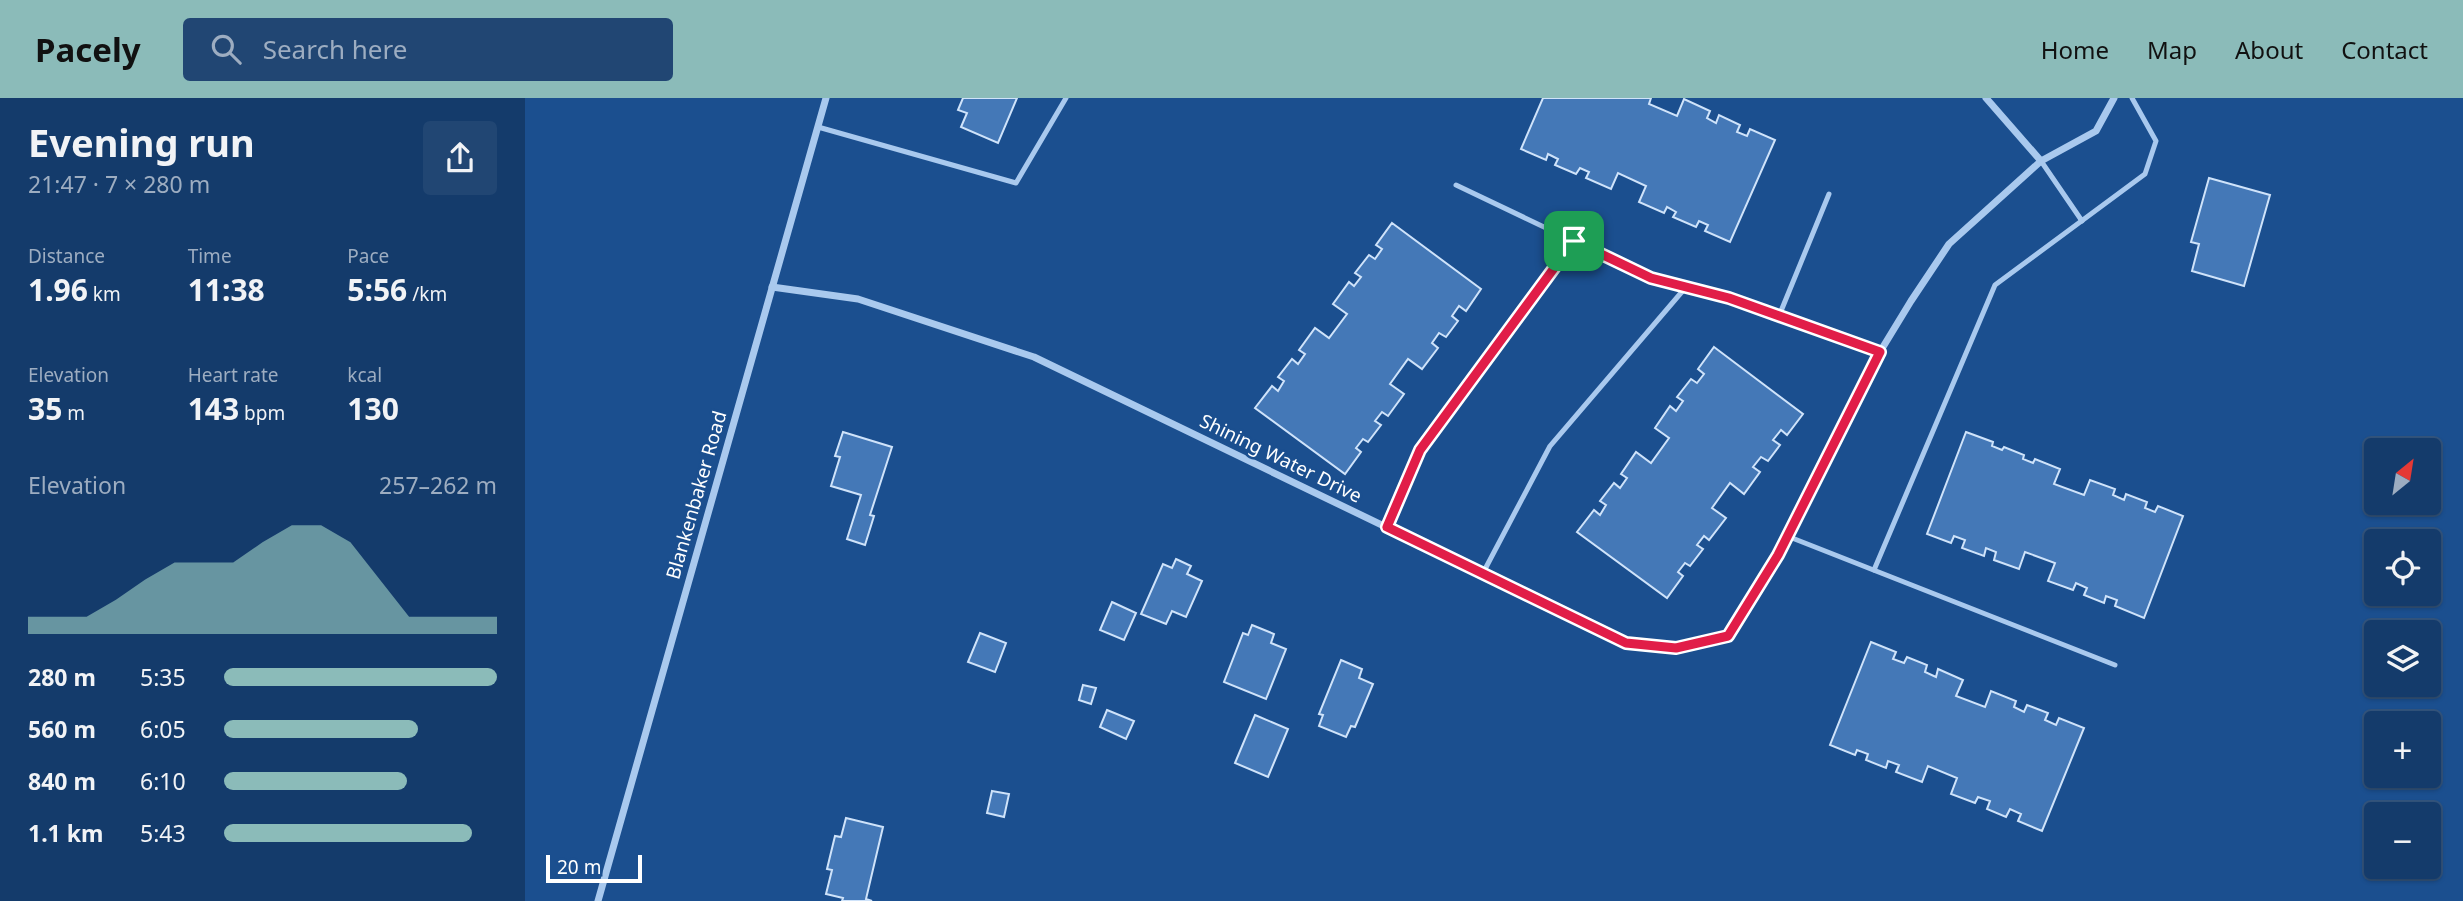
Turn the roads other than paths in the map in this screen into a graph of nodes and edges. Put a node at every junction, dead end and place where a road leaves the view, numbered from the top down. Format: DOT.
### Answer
graph roads {
  1 [pos="826,98"];
  2 [pos="1066,98"];
  3 [pos="1986,98"];
  4 [pos="2114,98"];
  5 [pos="2132,98"];
  6 [pos="818,127"];
  7 [pos="2041,161"];
  8 [pos="1456,185"];
  9 [pos="1829,194"];
  10 [pos="2082,221"];
  11 [pos="1574,241"];
  12 [pos="1686,287"];
  13 [pos="772,288"];
  14 [pos="1779,316"];
  15 [pos="1880,352"];
  16 [pos="1387,527"];
  17 [pos="1787,536"];
  18 [pos="1874,570"];
  19 [pos="1483,573"];
  20 [pos="2115,665"];
  21 [pos="598,901"];
  1 -- 6 [label="street, Blankenbaker Road"];
  2 -- 6 [label="lane"];
  3 -- 7 [label="street"];
  4 -- 7 [label="street, Shining Water Drive"];
  5 -- 10 [label="lane"];
  6 -- 13 [label="street, Blankenbaker Road"];
  7 -- 10 [label="lane"];
  7 -- 15 [label="street, Shining Water Drive"];
  8 -- 11 [label="lane"];
  9 -- 14 [label="lane"];
  10 -- 18 [label="lane"];
  11 -- 12 [label="lane"];
  11 -- 16 [label="lane"];
  12 -- 14 [label="lane"];
  12 -- 19 [label="lane"];
  13 -- 16 [label="street, Shining Water Drive"];
  13 -- 21 [label="street, Blankenbaker Road"];
  14 -- 15 [label="lane"];
  15 -- 17 [label="street, Shining Water Drive"];
  16 -- 19 [label="street, Shining Water Drive"];
  17 -- 18 [label="lane"];
  17 -- 19 [label="street, Shining Water Drive"];
  18 -- 20 [label="lane"];
}
